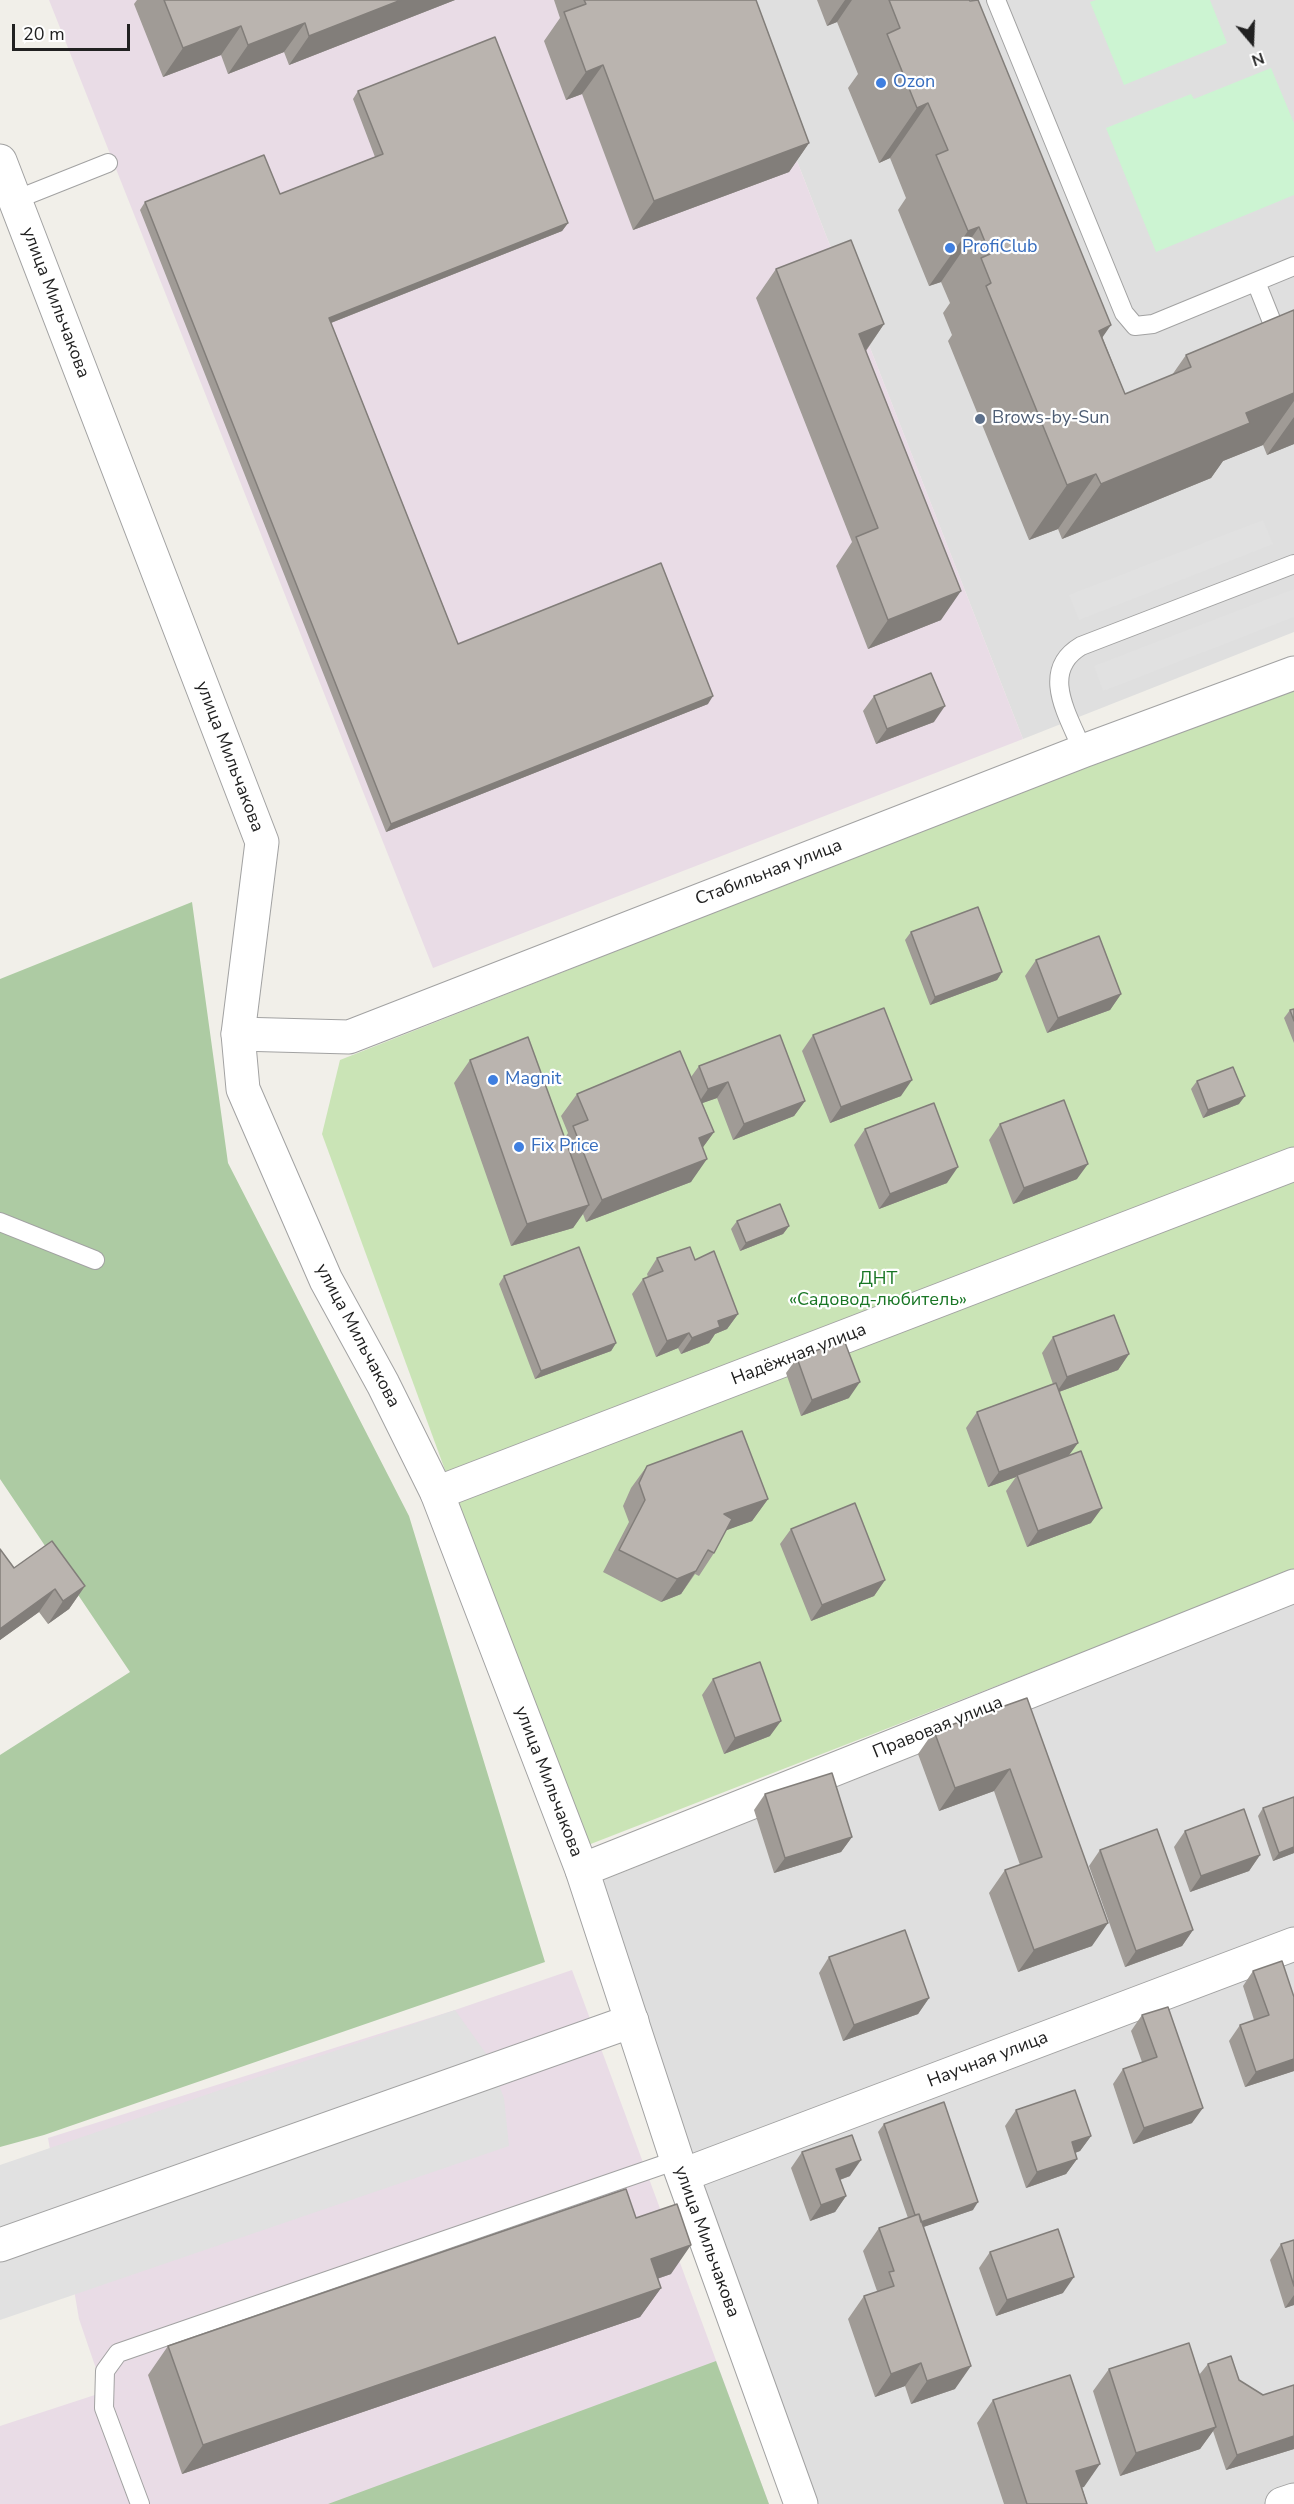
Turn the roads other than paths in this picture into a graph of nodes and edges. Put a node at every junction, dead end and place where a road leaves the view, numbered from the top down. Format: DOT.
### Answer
graph roads {
  1 [pos="996,0"];
  2 [pos="0,161"];
  3 [pos="108,163"];
  4 [pos="15,200"];
  5 [pos="1294,267"];
  6 [pos="1256,282"];
  7 [pos="1285,358"];
  8 [pos="1294,564"];
  9 [pos="1294,673"];
  10 [pos="1083,751"];
  11 [pos="238,1034"];
  12 [pos="1294,1164"];
  13 [pos="0,1222"];
  14 [pos="95,1260"];
  15 [pos="438,1493"];
  16 [pos="1294,1586"];
  17 [pos="582,1870"];
  18 [pos="1294,1944"];
  19 [pos="632,2021"];
  20 [pos="680,2167"];
  21 [pos="0,2245"];
  22 [pos="1294,2500"];
  23 [pos="140,2504"];
  24 [pos="801,2504"];
  25 [pos="1282,2504"];
  1 -- 6 [label="lane"];
  2 -- 4 [label="street, улица Мильчакова"];
  3 -- 4 [label="lane"];
  4 -- 11 [label="street, улица Мильчакова"];
  5 -- 6 [label="lane"];
  6 -- 7 [label="lane"];
  8 -- 10 [label="lane"];
  9 -- 10 [label="street, Стабильная улица"];
  10 -- 11 [label="street, Стабильная улица"];
  11 -- 15 [label="street, улица Мильчакова"];
  12 -- 15 [label="street, Надёжная улица"];
  13 -- 14 [label="lane"];
  15 -- 17 [label="street, улица Мильчакова"];
  16 -- 17 [label="street, Правовая улица"];
  17 -- 19 [label="street, улица Мильчакова"];
  18 -- 20 [label="street, Научная улица"];
  19 -- 20 [label="street, улица Мильчакова"];
  19 -- 21 [label="street"];
  20 -- 23 [label="lane"];
  20 -- 24 [label="street, улица Мильчакова"];
  22 -- 25 [label="street"];
}
